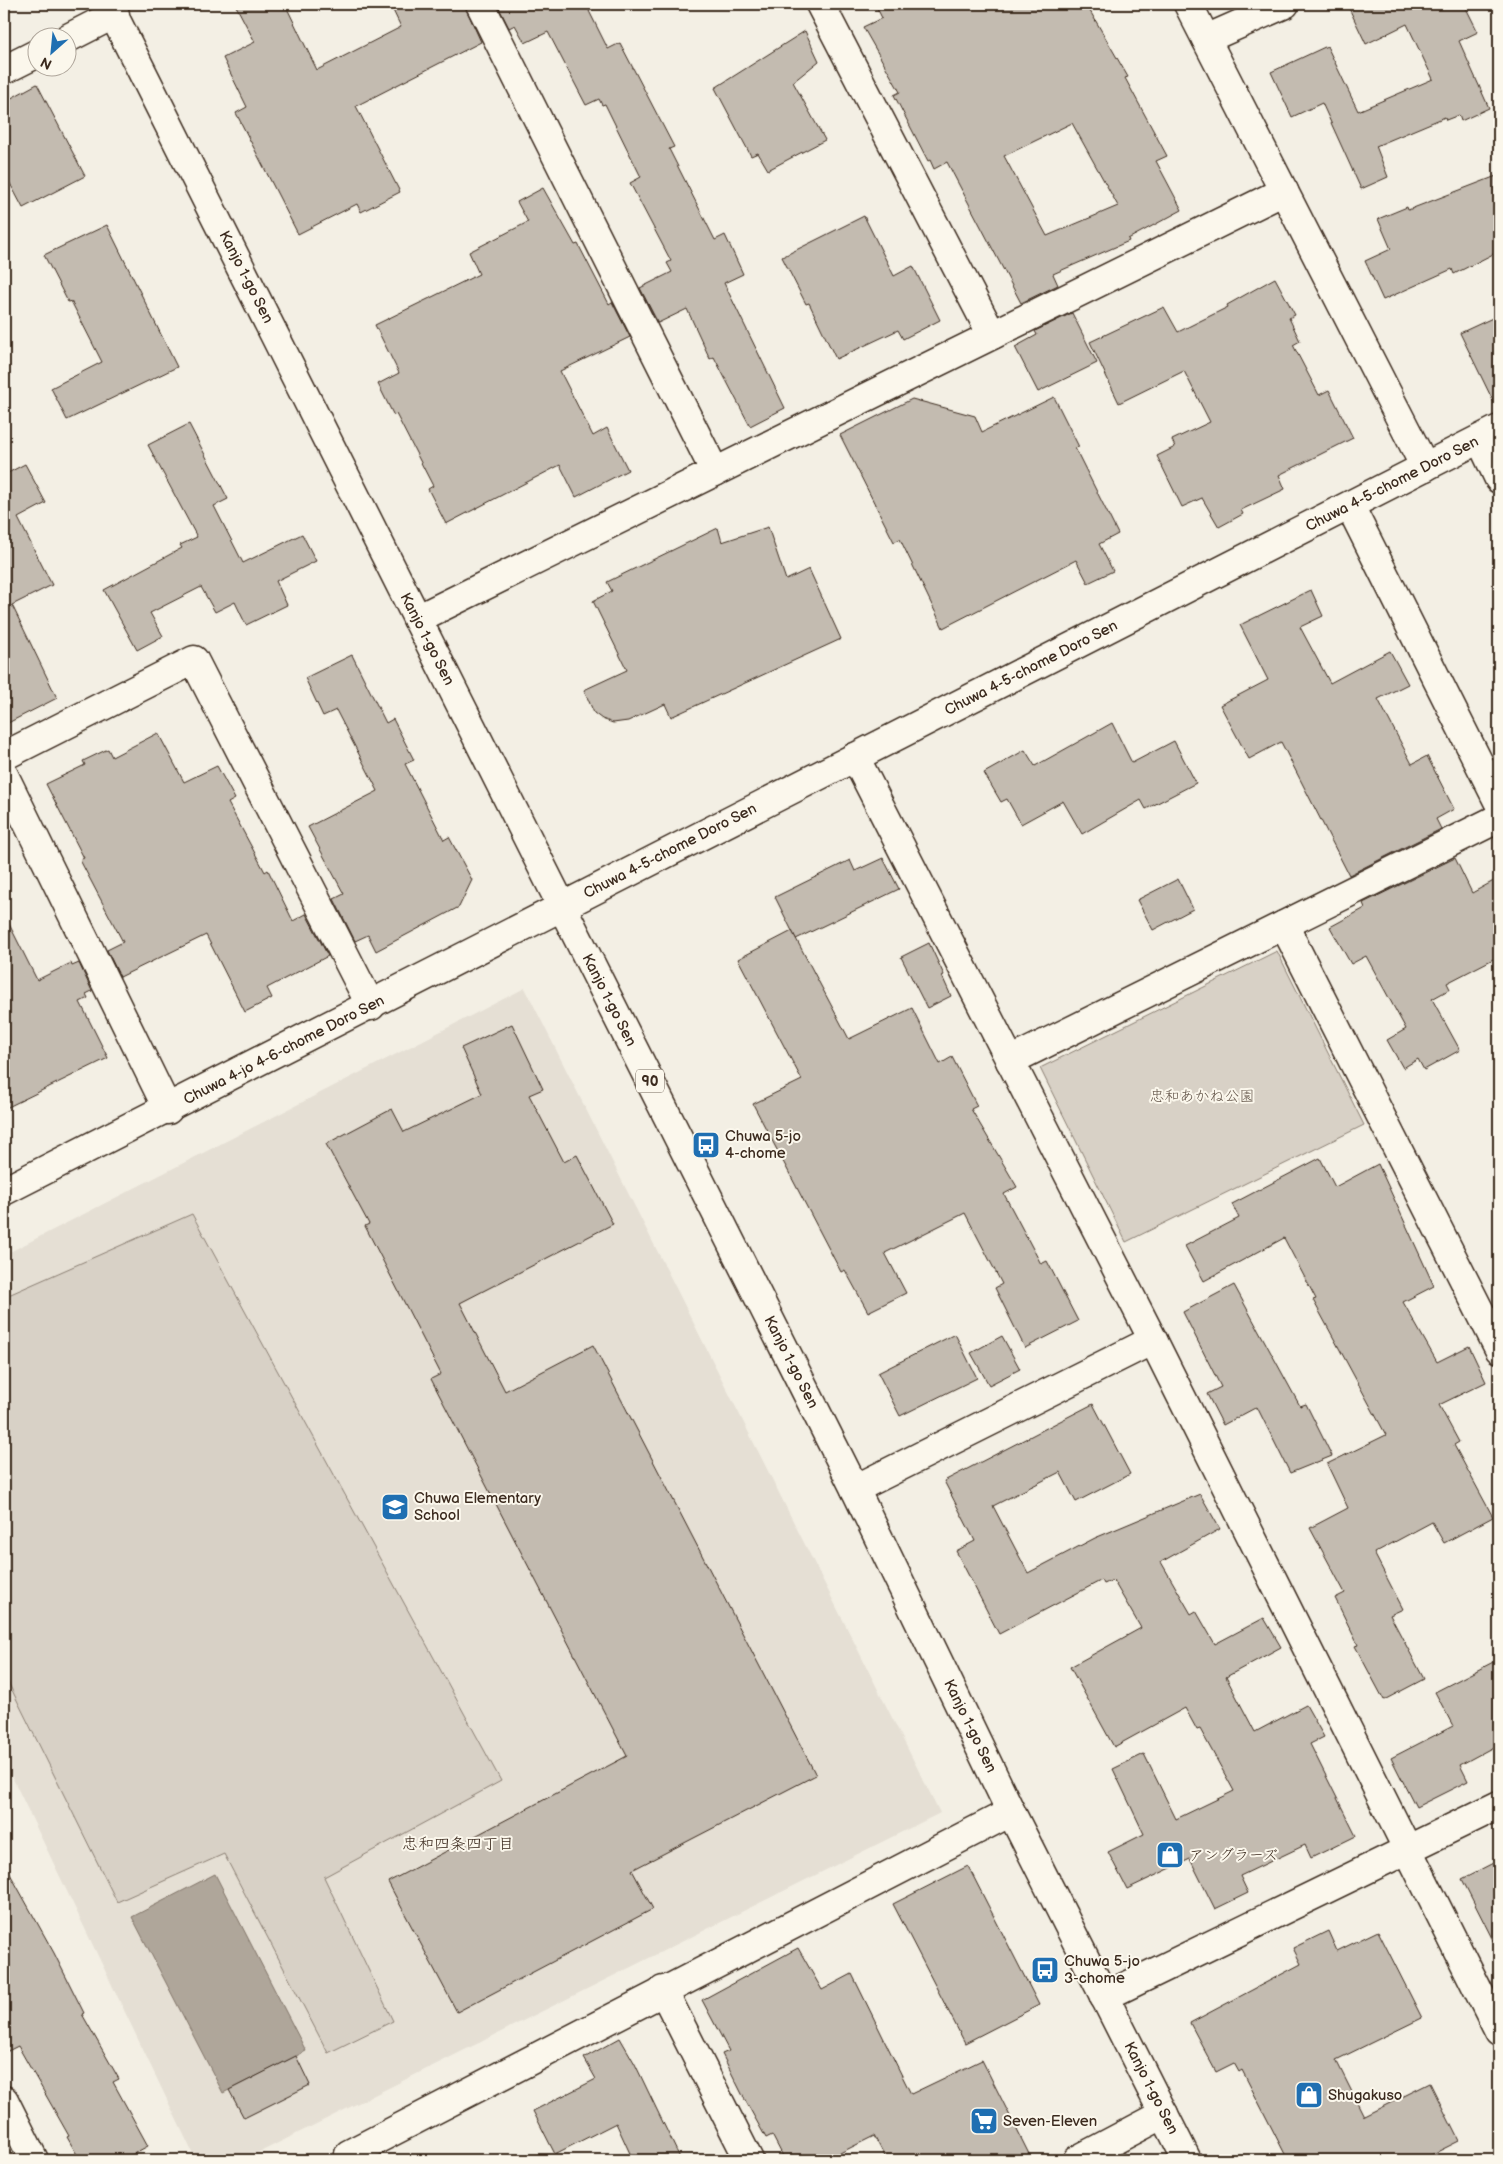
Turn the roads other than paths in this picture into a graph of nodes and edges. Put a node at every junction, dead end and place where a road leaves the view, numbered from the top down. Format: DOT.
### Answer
graph roads {
  1 [pos="480,4"];
  2 [pos="820,4"];
  3 [pos="1188,4"];
  4 [pos="1285,4"];
  5 [pos="111,9"];
  6 [pos="78,31"];
  7 [pos="1206,40"];
  8 [pos="28,58"];
  9 [pos="4,70"];
  10 [pos="1284,191"];
  11 [pos="992,335"];
  12 [pos="1490,434"];
  13 [pos="1425,467"];
  14 [pos="714,472"];
  15 [pos="1499,479"];
  16 [pos="1350,506"];
  17 [pos="417,619"];
  18 [pos="4,756"];
  19 [pos="854,757"];
  20 [pos="4,775"];
  21 [pos="1499,803"];
  22 [pos="1499,818"];
  23 [pos="562,906"];
  24 [pos="1284,925"];
  25 [pos="371,1006"];
  26 [pos="1010,1061"];
  27 [pos="168,1110"];
  28 [pos="4,1192"];
  29 [pos="1153,1340"];
  30 [pos="1499,1349"];
  31 [pos="855,1489"];
  32 [pos="1499,1805"];
  33 [pos="1011,1812"];
  34 [pos="1408,1849"];
  35 [pos="663,1990"];
  36 [pos="1104,1996"];
  37 [pos="1499,2032"];
  38 [pos="4,2100"];
  39 [pos="1164,2114"];
  40 [pos="34,2160"];
  41 [pos="353,2160"];
  42 [pos="749,2160"];
  43 [pos="1077,2160"];
  44 [pos="1188,2160"];
  1 -- 14 [label="street"];
  2 -- 11 [label="street"];
  3 -- 7 [label="street"];
  4 -- 7 [label="street"];
  5 -- 6 [label="street"];
  5 -- 17 [label="street, Kanjo 1-go Sen / 90"];
  7 -- 10 [label="street"];
  8 -- 9 [label="street"];
  10 -- 11 [label="street"];
  10 -- 13 [label="street"];
  11 -- 14 [label="street"];
  12 -- 13 [label="street, Chuwa 4-5-chome Doro Sen"];
  12 -- 15 [label="street"];
  13 -- 16 [label="street, Chuwa 4-5-chome Doro Sen"];
  14 -- 17 [label="street"];
  16 -- 19 [label="street, Chuwa 4-5-chome Doro Sen"];
  16 -- 21 [label="street"];
  17 -- 23 [label="street, Kanjo 1-go Sen / 90"];
  18 -- 25 [label="street"];
  19 -- 23 [label="street, Chuwa 4-5-chome Doro Sen"];
  19 -- 26 [label="street"];
  20 -- 27 [label="street"];
  22 -- 24 [label="street"];
  23 -- 25 [label="street, Chuwa 4-jo 4-6-chome Doro Sen"];
  23 -- 31 [label="street, Kanjo 1-go Sen / 90"];
  24 -- 26 [label="street"];
  24 -- 30 [label="street"];
  25 -- 27 [label="street, Chuwa 4-jo 4-6-chome Doro Sen"];
  26 -- 29 [label="street"];
  27 -- 28 [label="street, Chuwa 4-jo 4-6-chome Doro Sen"];
  29 -- 31 [label="street"];
  29 -- 34 [label="street"];
  31 -- 33 [label="street, Kanjo 1-go Sen / 90"];
  32 -- 34 [label="street"];
  33 -- 35 [label="street"];
  33 -- 36 [label="street, Kanjo 1-go Sen / 90"];
  34 -- 36 [label="street"];
  34 -- 37 [label="street"];
  35 -- 41 [label="street"];
  35 -- 42 [label="street"];
  36 -- 39 [label="street, Kanjo 1-go Sen / 90"];
  38 -- 40 [label="street"];
  39 -- 43 [label="street"];
  39 -- 44 [label="street, Kanjo 1-go Sen / 90"];
}
